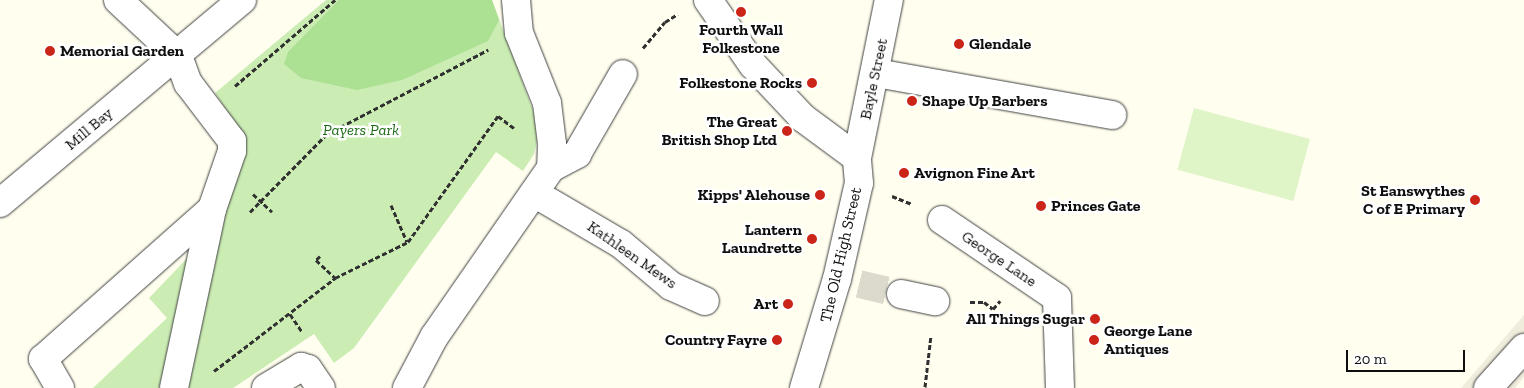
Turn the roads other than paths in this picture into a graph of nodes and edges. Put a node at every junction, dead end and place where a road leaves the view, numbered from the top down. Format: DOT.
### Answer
graph roads {
  1 [pos="118,0"];
  2 [pos="242,0"];
  3 [pos="516,0"];
  4 [pos="708,0"];
  5 [pos="889,0"];
  6 [pos="178,56"];
  7 [pos="876,73"];
  8 [pos="623,74"];
  9 [pos="1112,115"];
  10 [pos="551,168"];
  11 [pos="858,170"];
  12 [pos="534,193"];
  13 [pos="0,203"];
  14 [pos="212,209"];
  15 [pos="942,220"];
  16 [pos="901,294"];
  17 [pos="705,301"];
  18 [pos="935,302"];
  19 [pos="1524,348"];
  20 [pos="60,388"];
  21 [pos="174,388"];
  22 [pos="266,388"];
  23 [pos="321,388"];
  24 [pos="407,388"];
  25 [pos="804,388"];
  26 [pos="1060,388"];
  27 [pos="1488,388"];
  1 -- 6 [label="street"];
  2 -- 6 [label="street, Mill Bay"];
  3 -- 10 [label="street"];
  4 -- 11 [label="street"];
  5 -- 7 [label="street, Bayle Street"];
  6 -- 13 [label="street, Mill Bay"];
  6 -- 14 [label="street"];
  7 -- 9 [label="street"];
  7 -- 11 [label="street, Bayle Street"];
  8 -- 10 [label="street"];
  10 -- 12 [label="street"];
  11 -- 25 [label="street, The Old High Street"];
  12 -- 17 [label="street, Kathleen Mews"];
  12 -- 24 [label="street"];
  14 -- 20 [label="street"];
  14 -- 21 [label="street"];
  15 -- 26 [label="street, George Lane"];
  16 -- 18 [label="street"];
  19 -- 27 [label="street"];
  22 -- 23 [label="street"];
}
